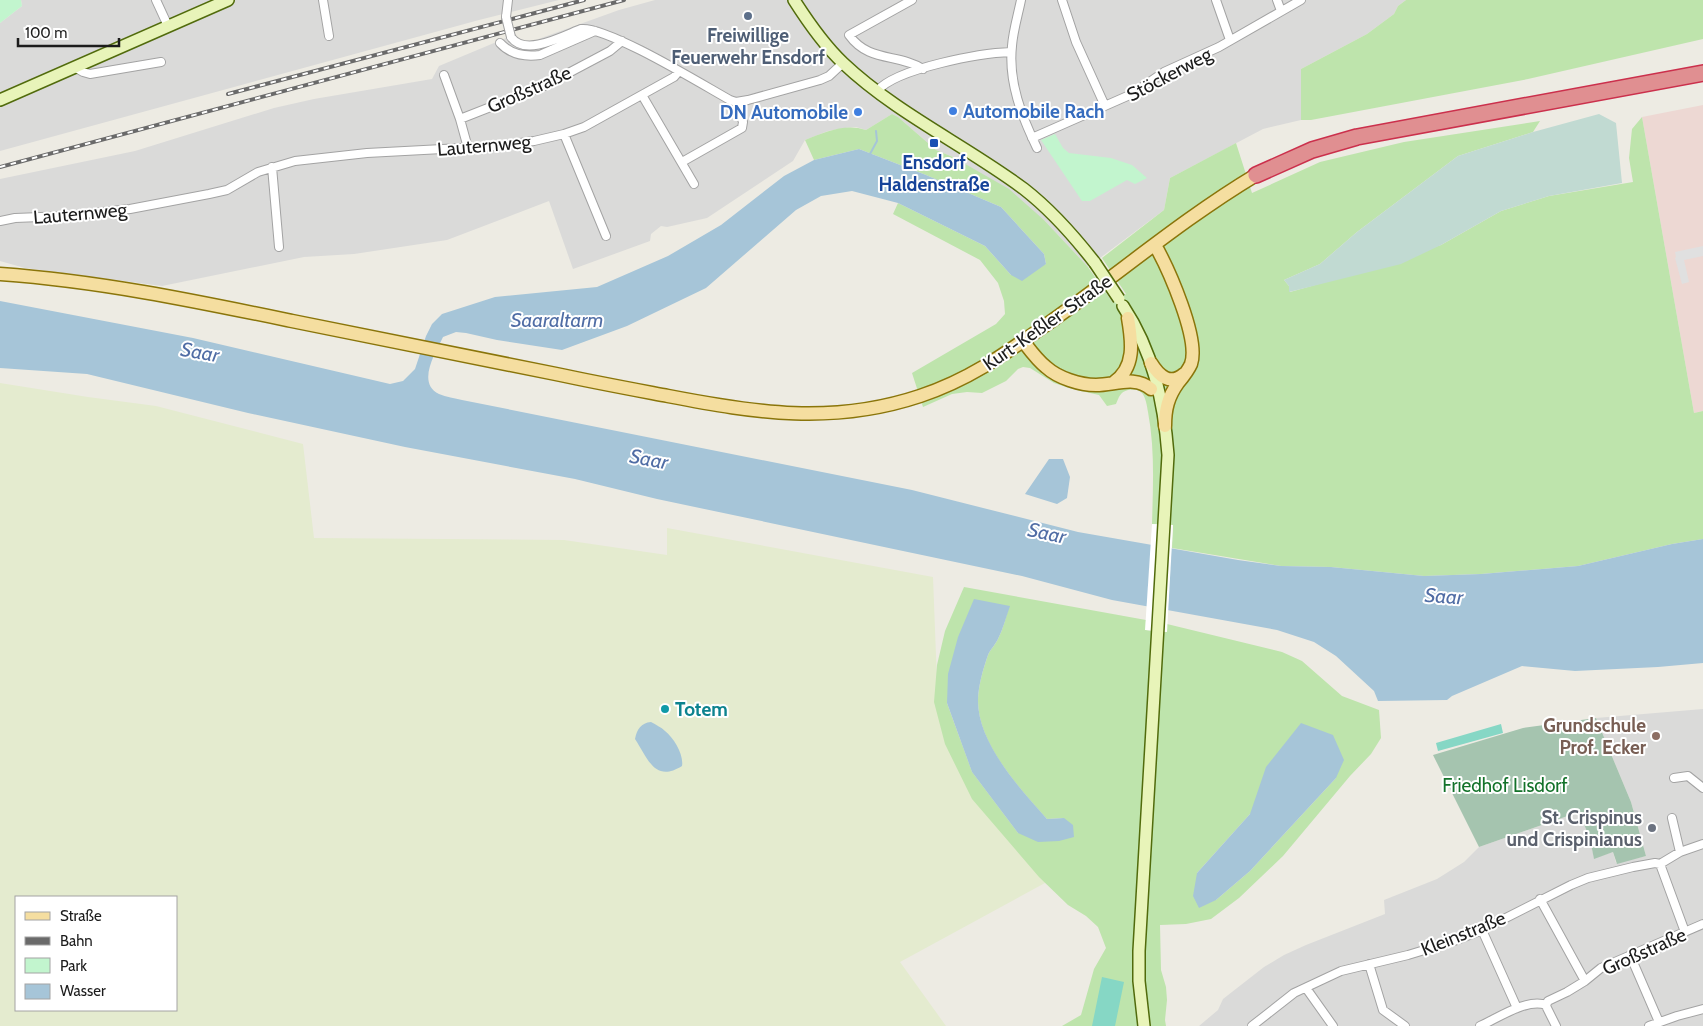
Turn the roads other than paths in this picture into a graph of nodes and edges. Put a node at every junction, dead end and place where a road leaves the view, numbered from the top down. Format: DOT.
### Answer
graph roads {
  1 [pos="156,0"];
  2 [pos="228,0"];
  3 [pos="323,0"];
  4 [pos="508,0"];
  5 [pos="794,0"];
  6 [pos="912,0"];
  7 [pos="1021,0"];
  8 [pos="1062,0"];
  9 [pos="1216,0"];
  10 [pos="1277,0"];
  11 [pos="1301,0"];
  12 [pos="1281,12"];
  13 [pos="168,26"];
  14 [pos="595,31"];
  15 [pos="328,36"];
  16 [pos="1230,40"];
  17 [pos="622,41"];
  18 [pos="500,43"];
  19 [pos="1011,52"];
  20 [pos="161,62"];
  21 [pos="843,62"];
  22 [pos="76,68"];
  23 [pos="923,69"];
  24 [pos="679,71"];
  25 [pos="444,74"];
  26 [pos="1703,74"];
  27 [pos="877,91"];
  28 [pos="642,95"];
  29 [pos="0,100"];
  30 [pos="736,102"];
  31 [pos="1105,106"];
  32 [pos="460,119"];
  33 [pos="564,134"];
  34 [pos="1032,138"];
  35 [pos="468,148"];
  36 [pos="1037,148"];
  37 [pos="682,162"];
  38 [pos="272,167"];
  39 [pos="1256,175"];
  40 [pos="694,184"];
  41 [pos="0,221"];
  42 [pos="606,236"];
  43 [pos="1155,245"];
  44 [pos="278,247"];
  45 [pos="0,274"];
  46 [pos="1123,308"];
  47 [pos="1023,341"];
  48 [pos="1151,363"];
  49 [pos="1186,373"];
  50 [pos="1113,383"];
  51 [pos="1151,389"];
  52 [pos="1166,426"];
  53 [pos="1164,496"];
  54 [pos="1674,778"];
  55 [pos="1703,788"];
  56 [pos="1672,818"];
  57 [pos="1702,844"];
  58 [pos="1680,852"];
  59 [pos="1660,864"];
  60 [pos="1540,900"];
  61 [pos="1703,924"];
  62 [pos="1482,930"];
  63 [pos="1685,932"];
  64 [pos="1630,955"];
  65 [pos="1369,964"];
  66 [pos="1585,981"];
  67 [pos="1306,988"];
  68 [pos="1546,1004"];
  69 [pos="1517,1008"];
  70 [pos="1703,1009"];
  71 [pos="1659,1022"];
  72 [pos="1144,1026"];
  73 [pos="1253,1026"];
  74 [pos="1333,1026"];
  75 [pos="1405,1026"];
  76 [pos="1480,1026"];
  77 [pos="1556,1026"];
  78 [pos="1649,1026"];
  1 -- 13 [label="street"];
  2 -- 13 [label="main road"];
  3 -- 15 [label="street"];
  4 -- 14 [label="street, bridge"];
  5 -- 21 [label="main road"];
  6 -- 23 [label="street"];
  7 -- 19 [label="street"];
  8 -- 31 [label="street"];
  9 -- 16 [label="street"];
  10 -- 12 [label="street"];
  11 -- 12 [label="street, Stöckerweg"];
  12 -- 16 [label="street, Stöckerweg"];
  13 -- 22 [label="main road"];
  14 -- 17 [label="street"];
  14 -- 18 [label="street"];
  16 -- 31 [label="street, Stöckerweg"];
  17 -- 24 [label="street"];
  17 -- 32 [label="street, Großstraße"];
  19 -- 23 [label="street"];
  19 -- 34 [label="street"];
  20 -- 22 [label="street"];
  21 -- 27 [label="main road"];
  21 -- 30 [label="street"];
  22 -- 29 [label="main road"];
  23 -- 27 [label="street"];
  24 -- 28 [label="street, Lauternweg"];
  24 -- 30 [label="street"];
  25 -- 32 [label="street"];
  26 -- 39 [label="highway"];
  27 -- 46 [label="main road, bridge"];
  28 -- 33 [label="street, Lauternweg"];
  28 -- 37 [label="street"];
  30 -- 37 [label="street"];
  31 -- 34 [label="street, Stöckerweg"];
  32 -- 35 [label="street"];
  33 -- 35 [label="street, Lauternweg"];
  33 -- 42 [label="street"];
  34 -- 36 [label="street"];
  35 -- 38 [label="street, Lauternweg"];
  37 -- 40 [label="street"];
  38 -- 41 [label="street, Lauternweg"];
  38 -- 44 [label="street"];
  39 -- 43 [label="main road, Kurt-Keßler-Straße"];
  43 -- 47 [label="main road, Kurt-Keßler-Straße"];
  43 -- 49 [label="main road"];
  45 -- 47 [label="main road, Kurt-Keßler-Straße"];
  46 -- 48 [label="main road"];
  46 -- 50 [label="main road"];
  46 -- 51 [label="main road"];
  47 -- 50 [label="main road"];
  48 -- 49 [label="main road"];
  48 -- 52 [label="main road"];
  49 -- 52 [label="main road"];
  50 -- 51 [label="main road"];
  51 -- 53 [label="main road"];
  52 -- 53 [label="main road"];
  53 -- 72 [label="main road"];
  54 -- 55 [label="street"];
  56 -- 58 [label="street"];
  57 -- 58 [label="street, Kleinstraße"];
  58 -- 59 [label="street, Kleinstraße"];
  59 -- 60 [label="street, Kleinstraße"];
  59 -- 63 [label="street"];
  60 -- 62 [label="street, Kleinstraße"];
  60 -- 66 [label="street"];
  61 -- 63 [label="street, Großstraße"];
  62 -- 65 [label="street, Kleinstraße"];
  62 -- 69 [label="street"];
  63 -- 64 [label="street, Großstraße"];
  64 -- 66 [label="street, Großstraße"];
  64 -- 71 [label="street"];
  65 -- 67 [label="street, Kleinstraße"];
  65 -- 75 [label="street"];
  66 -- 68 [label="street, Großstraße"];
  67 -- 73 [label="street, Kleinstraße"];
  67 -- 74 [label="street"];
  68 -- 69 [label="street, Großstraße"];
  68 -- 77 [label="street"];
  69 -- 76 [label="street, Großstraße"];
  70 -- 71 [label="street"];
  71 -- 78 [label="street"];
}
